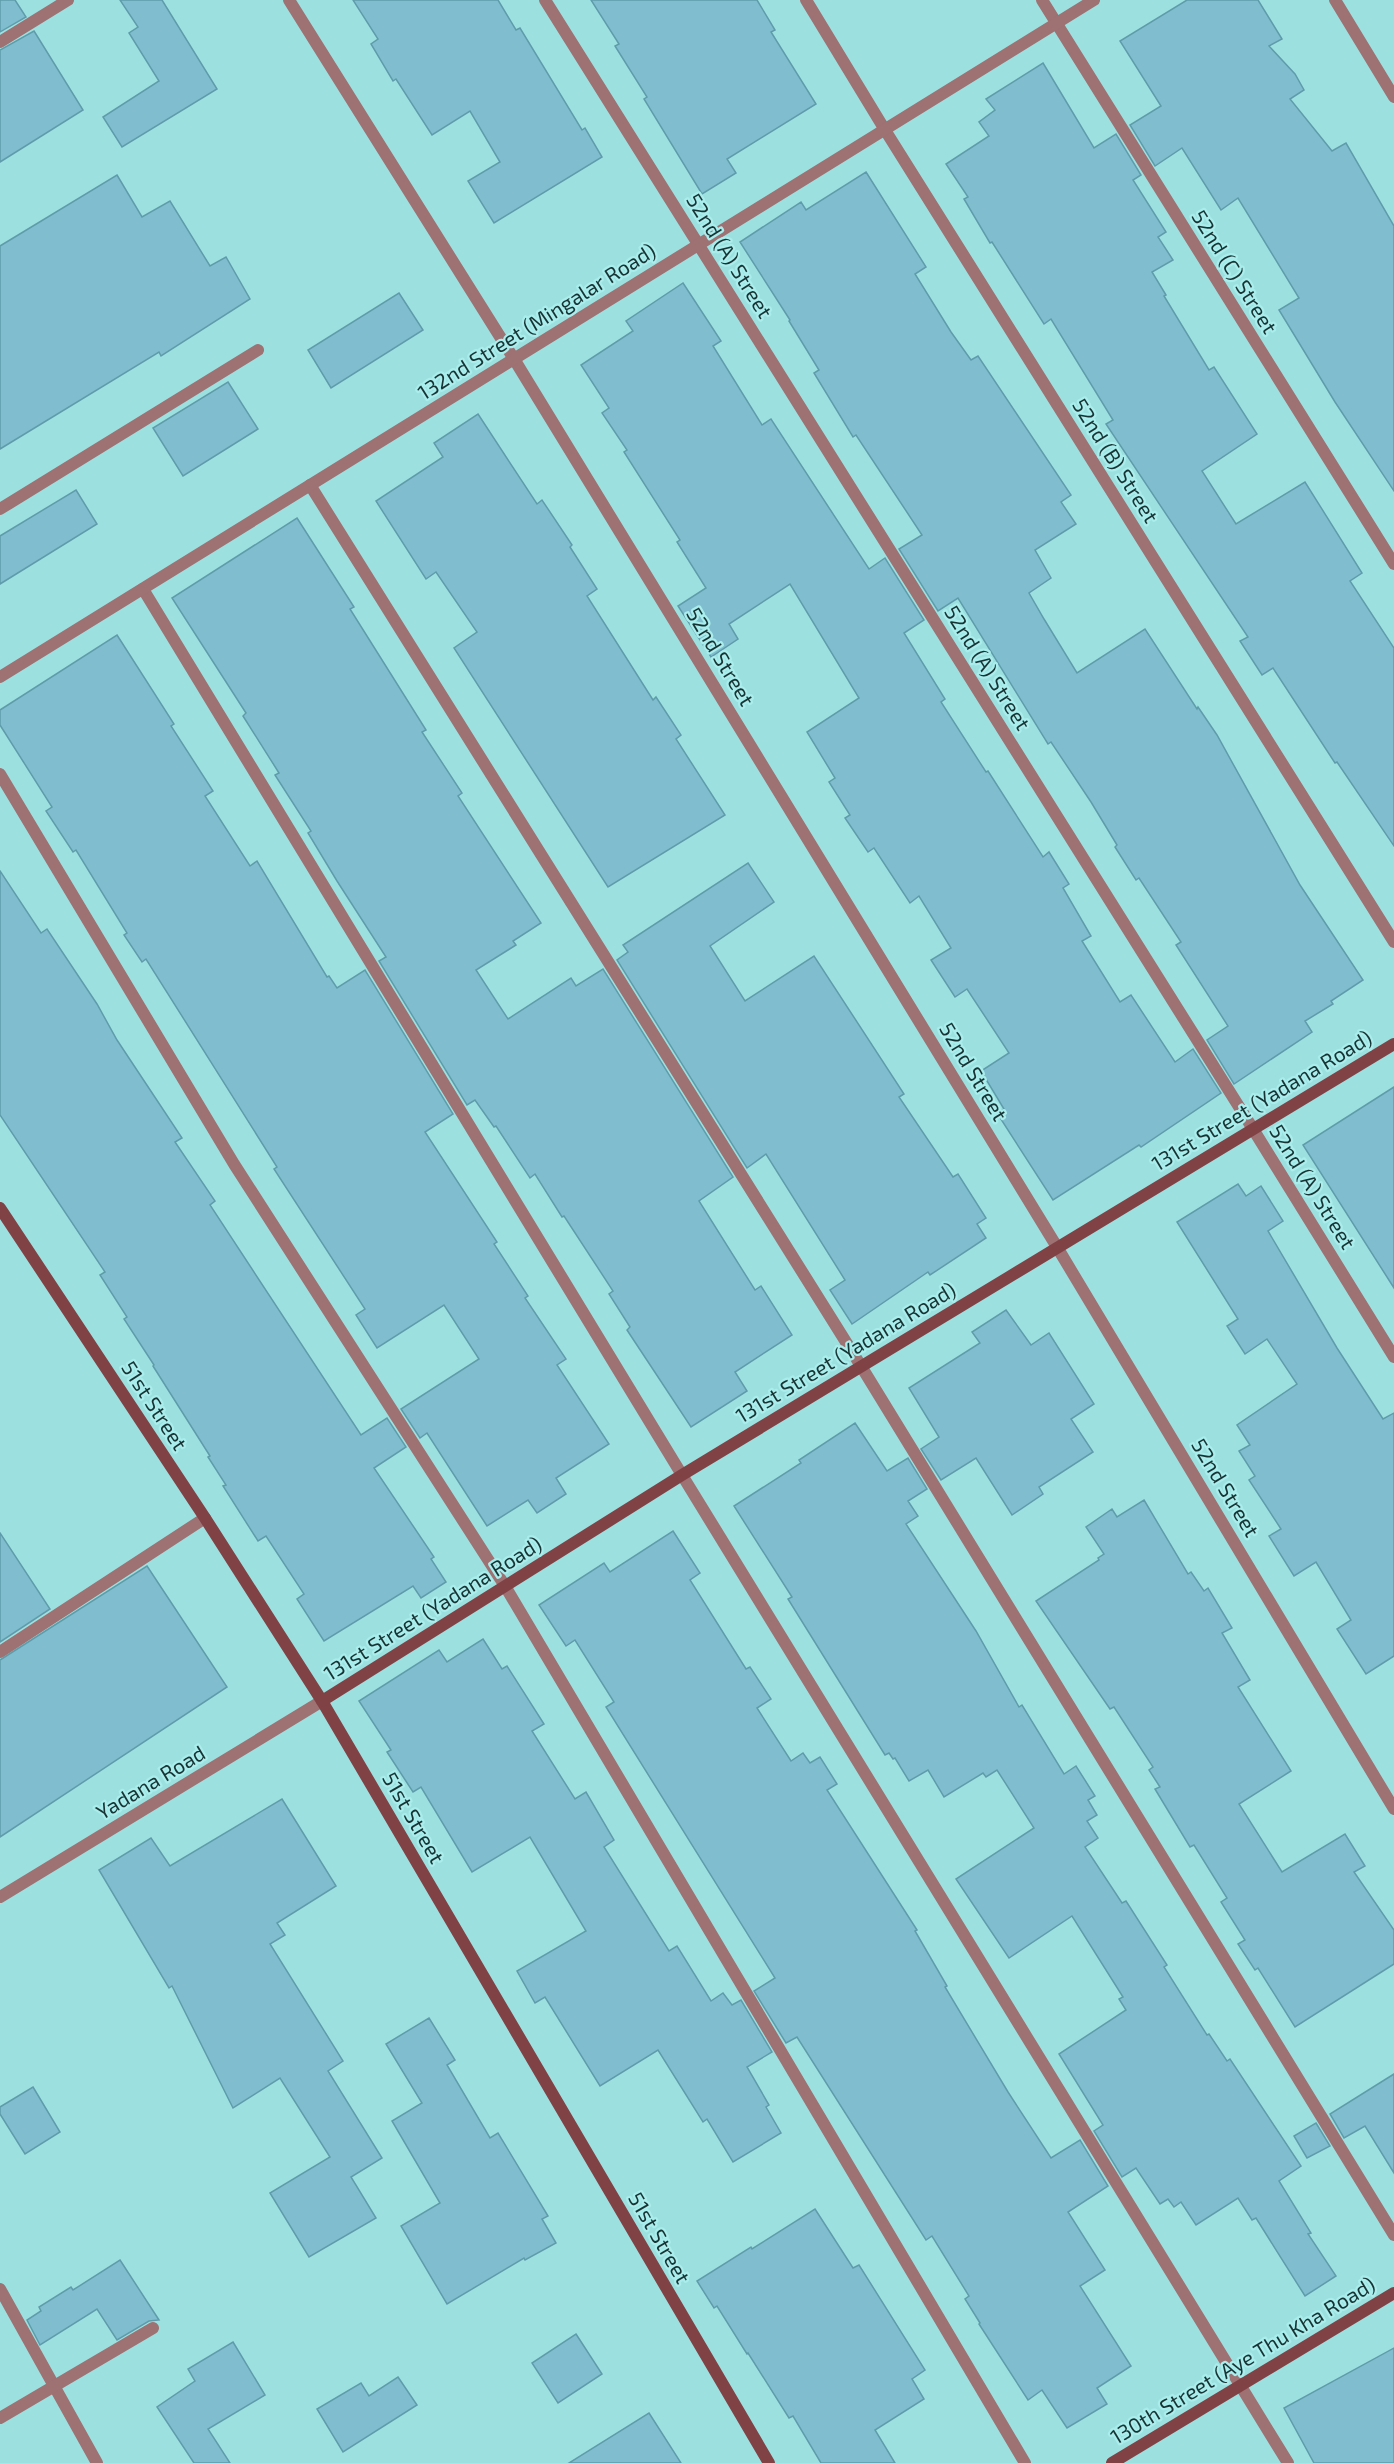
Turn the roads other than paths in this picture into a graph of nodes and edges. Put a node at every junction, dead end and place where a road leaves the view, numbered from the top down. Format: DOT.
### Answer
graph roads {
  1 [pos="68,0"];
  2 [pos="289,0"];
  3 [pos="545,0"];
  4 [pos="806,0"];
  5 [pos="1042,0"];
  6 [pos="1094,0"];
  7 [pos="1335,0"];
  8 [pos="1055,23"];
  9 [pos="0,42"];
  10 [pos="1394,97"];
  11 [pos="885,130"];
  12 [pos="699,245"];
  13 [pos="258,350"];
  14 [pos="514,359"];
  15 [pos="310,485"];
  16 [pos="0,509"];
  17 [pos="1394,564"];
  18 [pos="143,589"];
  19 [pos="0,677"];
  20 [pos="0,774"];
  21 [pos="1394,942"];
  22 [pos="1394,1044"];
  23 [pos="1253,1129"];
  24 [pos="0,1208"];
  25 [pos="1057,1248"];
  26 [pos="1394,1358"];
  27 [pos="861,1366"];
  28 [pos="682,1475"];
  29 [pos="205,1518"];
  30 [pos="505,1586"];
  31 [pos="0,1652"];
  32 [pos="322,1701"];
  33 [pos="1394,1809"];
  34 [pos="0,1897"];
  35 [pos="1394,2235"];
  36 [pos="0,2289"];
  37 [pos="1394,2293"];
  38 [pos="153,2328"];
  39 [pos="1241,2385"];
  40 [pos="55,2387"];
  41 [pos="0,2418"];
  42 [pos="97,2463"];
  43 [pos="769,2463"];
  44 [pos="1025,2463"];
  45 [pos="1112,2463"];
  46 [pos="1288,2463"];
  1 -- 9 [label="street"];
  2 -- 14 [label="street, 52nd Street"];
  3 -- 12 [label="street, 52nd (A) Street"];
  4 -- 11 [label="street, 52nd (B) Street"];
  5 -- 8 [label="street, 52nd (C) Street"];
  6 -- 8 [label="street, 132nd Street (Mingalar Road)"];
  7 -- 10 [label="street"];
  8 -- 11 [label="street, 132nd Street (Mingalar Road)"];
  8 -- 17 [label="street, 52nd (C) Street"];
  11 -- 12 [label="street, 132nd Street (Mingalar Road)"];
  11 -- 21 [label="street, 52nd (B) Street"];
  12 -- 14 [label="street, 132nd Street (Mingalar Road)"];
  12 -- 23 [label="street, 52nd (A) Street"];
  13 -- 16 [label="street"];
  14 -- 15 [label="street, 132nd Street (Mingalar Road)"];
  14 -- 25 [label="street, 52nd Street"];
  15 -- 18 [label="street, 132nd Street (Mingalar Road)"];
  15 -- 27 [label="street"];
  18 -- 19 [label="street, 132nd Street (Mingalar Road)"];
  18 -- 28 [label="street"];
  20 -- 30 [label="street"];
  22 -- 23 [label="street, 131st Street (Yadana Road)"];
  23 -- 25 [label="street, 131st Street (Yadana Road)"];
  23 -- 26 [label="street, 52nd (A) Street"];
  24 -- 29 [label="street, 51st Street"];
  25 -- 27 [label="street, 131st Street (Yadana Road)"];
  25 -- 33 [label="street, 52nd Street"];
  27 -- 28 [label="street, 131st Street (Yadana Road)"];
  27 -- 35 [label="street"];
  28 -- 30 [label="street, 131st Street (Yadana Road)"];
  28 -- 39 [label="street"];
  29 -- 31 [label="street"];
  29 -- 32 [label="street, 51st Street"];
  30 -- 32 [label="street, 131st Street (Yadana Road)"];
  30 -- 44 [label="street"];
  32 -- 34 [label="street, Yadana Road"];
  32 -- 43 [label="street, 51st Street"];
  36 -- 40 [label="street"];
  37 -- 39 [label="street, 130th Street (Aye Thu Kha Road)"];
  38 -- 40 [label="street"];
  39 -- 45 [label="street, 130th Street (Aye Thu Kha Road)"];
  39 -- 46 [label="street"];
  40 -- 41 [label="street"];
  40 -- 42 [label="street"];
}
